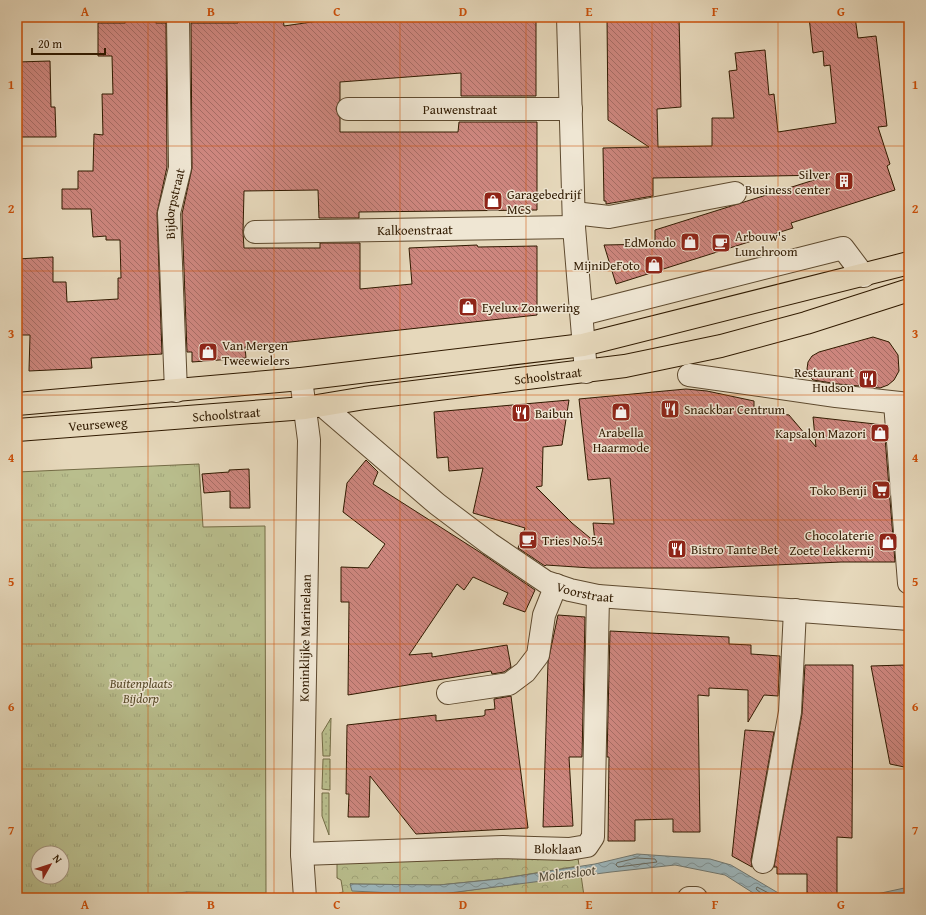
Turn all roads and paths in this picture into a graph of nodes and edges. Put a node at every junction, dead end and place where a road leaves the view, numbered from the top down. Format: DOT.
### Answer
graph roads {
  1 [pos="178,17"];
  2 [pos="568,17"];
  3 [pos="348,109"];
  4 [pos="571,109"];
  5 [pos="735,193"];
  6 [pos="574,220"];
  7 [pos="255,232"];
  8 [pos="909,263"];
  9 [pos="864,276"];
  10 [pos="909,290"];
  11 [pos="582,314"];
  12 [pos="583,345"];
  13 [pos="586,372"];
  14 [pos="688,375"];
  15 [pos="301,379"];
  16 [pos="175,381"];
  17 [pos="17,404"];
  18 [pos="902,404"];
  19 [pos="314,407"];
  20 [pos="178,418"];
  21 [pos="17,430"];
  22 [pos="909,583"];
  23 [pos="556,585"];
  24 [pos="598,596"];
  25 [pos="795,610"];
  26 [pos="909,619"];
  27 [pos="448,693"];
  28 [pos="302,854"];
  29 [pos="763,862"];
  30 [pos="305,898"];
  31 [pos="689,898"];
  32 [pos="696,898"];
  1 -- 16 [label="street, Bijdorpstraat"];
  2 -- 4 [label="street"];
  3 -- 4 [label="street, Pauwenstraat"];
  4 -- 6 [label="street"];
  5 -- 6 [label="street"];
  6 -- 7 [label="street, Kalkoenstraat"];
  6 -- 11 [label="street"];
  8 -- 9 [label="main road, Schoolstraat"];
  9 -- 11 [label="street"];
  9 -- 12 [label="main road, Schoolstraat"];
  10 -- 13 [label="main road, Schoolstraat"];
  11 -- 12 [label="street"];
  12 -- 13 [label="street"];
  12 -- 15 [label="main road, Schoolstraat"];
  13 -- 19 [label="main road, Schoolstraat"];
  14 -- 18 [label="street"];
  15 -- 16 [label="main road, Schoolstraat"];
  15 -- 19 [label="street, Koninklijke Marinelaan"];
  16 -- 17 [label="main road, Veurseweg"];
  18 -- 22 [label="street"];
  19 -- 20 [label="main road, Schoolstraat"];
  19 -- 23 [label="street, Voorstraat"];
  19 -- 28 [label="street, Koninklijke Marinelaan"];
  20 -- 21 [label="main road, Veurseweg"];
  23 -- 24 [label="street, Voorstraat"];
  23 -- 27 [label="street"];
  24 -- 25 [label="street, Voorstraat"];
  24 -- 28 [label="street, Bloklaan"];
  25 -- 26 [label="street, Voorstraat"];
  25 -- 29 [label="street"];
  28 -- 30 [label="street, Koninklijke Marinelaan"];
  31 -- 32 [label="street"];
}
